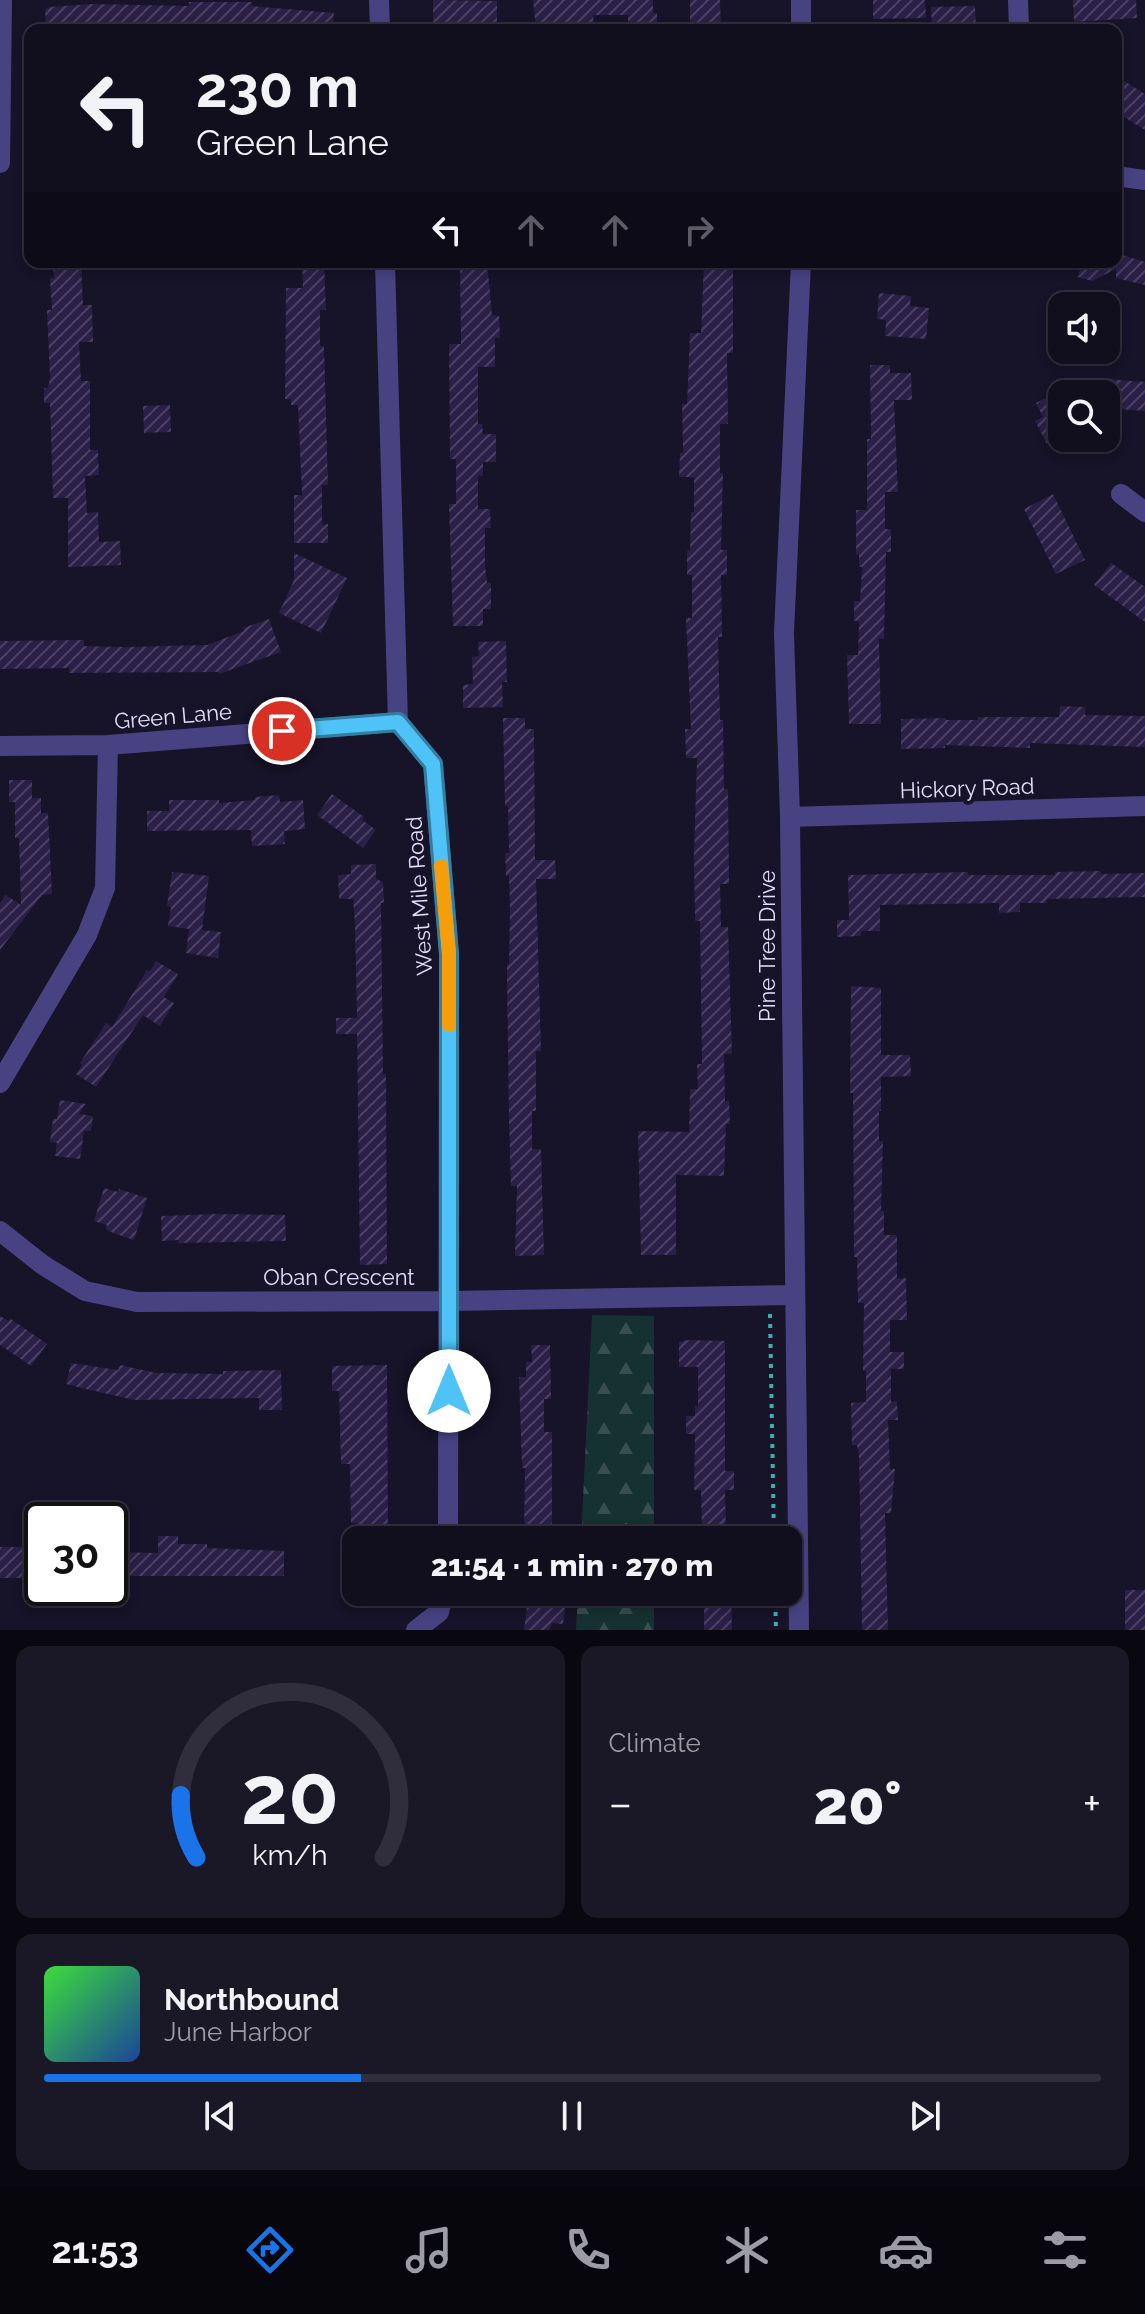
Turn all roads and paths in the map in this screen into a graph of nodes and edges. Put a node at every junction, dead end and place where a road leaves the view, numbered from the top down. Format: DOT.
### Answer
graph roads {
  1 [pos="2,0"];
  2 [pos="379,0"];
  3 [pos="801,0"];
  4 [pos="1018,0"];
  5 [pos="380,24"];
  6 [pos="801,24"];
  7 [pos="1019,24"];
  8 [pos="0,163"];
  9 [pos="1122,177"];
  10 [pos="1145,180"];
  11 [pos="385,268"];
  12 [pos="801,268"];
  13 [pos="1121,494"];
  14 [pos="1145,512"];
  15 [pos="398,722"];
  16 [pos="108,745"];
  17 [pos="0,746"];
  18 [pos="1145,806"];
  19 [pos="790,817"];
  20 [pos="0,1083"];
  21 [pos="0,1231"];
  22 [pos="794,1295"];
  23 [pos="449,1301"];
  24 [pos="769,1308"];
  25 [pos="448,1526"];
  26 [pos="774,1526"];
  27 [pos="440,1606"];
  28 [pos="775,1606"];
  29 [pos="416,1630"];
  30 [pos="776,1630"];
  31 [pos="799,1630"];
  1 -- 8 [label="street"];
  2 -- 5 [label="street"];
  3 -- 6 [label="street"];
  4 -- 7 [label="street"];
  9 -- 10 [label="street"];
  11 -- 15 [label="street"];
  12 -- 19 [label="street, Pine Tree Drive"];
  13 -- 14 [label="street"];
  15 -- 16 [label="street, Green Lane"];
  15 -- 23 [label="street, West Mile Road"];
  16 -- 17 [label="street, Green Lane"];
  16 -- 20 [label="street"];
  18 -- 19 [label="street, Hickory Road"];
  19 -- 22 [label="street, Pine Tree Drive"];
  21 -- 23 [label="street, Oban Crescent"];
  22 -- 23 [label="street, Oban Crescent"];
  22 -- 31 [label="street, Pine Tree Drive"];
  23 -- 25 [label="street, West Mile Road"];
  24 -- 26 [label="path"];
  27 -- 29 [label="street"];
  28 -- 30 [label="path"];
}
